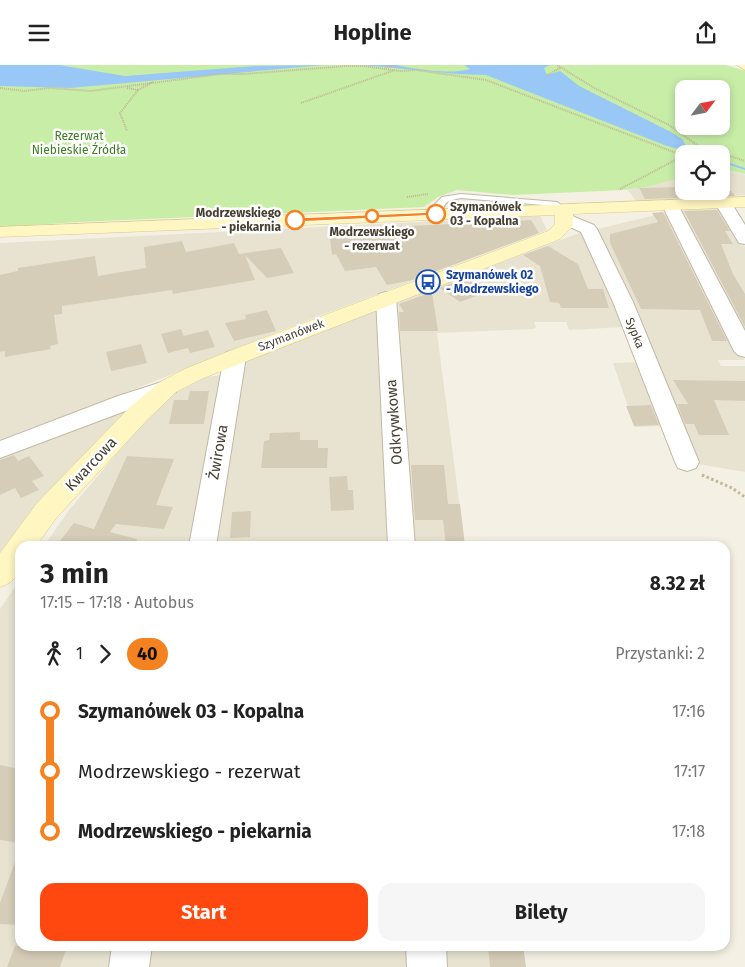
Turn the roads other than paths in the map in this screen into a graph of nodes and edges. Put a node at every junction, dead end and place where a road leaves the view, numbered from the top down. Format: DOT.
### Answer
graph roads {
  1 [pos="745,202"];
  2 [pos="723,203"];
  3 [pos="670,205"];
  4 [pos="564,213"];
  5 [pos="0,232"];
  6 [pos="745,239"];
  7 [pos="386,298"];
  8 [pos="745,351"];
  9 [pos="235,357"];
  10 [pos="168,387"];
  11 [pos="0,450"];
  12 [pos="687,462"];
  13 [pos="25,541"];
  14 [pos="203,541"];
  15 [pos="402,541"];
  16 [pos="15,554"];
  17 [pos="0,575"];
  18 [pos="131,951"];
  19 [pos="426,951"];
  20 [pos="129,967"];
  21 [pos="427,967"];
  1 -- 2 [label="street"];
  2 -- 3 [label="street"];
  2 -- 6 [label="street"];
  3 -- 4 [label="street"];
  3 -- 8 [label="street"];
  4 -- 5 [label="street"];
  4 -- 7 [label="street, Szymanówek"];
  4 -- 12 [label="street, Sypka"];
  7 -- 9 [label="street, Szymanówek"];
  7 -- 15 [label="street, Odkrywkowa"];
  9 -- 10 [label="street, Szymanówek"];
  9 -- 14 [label="street, Żwirowa"];
  10 -- 11 [label="street, Szymanówek"];
  10 -- 13 [label="street, Kwarcowa"];
  16 -- 17 [label="street, Kwarcowa"];
  18 -- 20 [label="street"];
  19 -- 21 [label="street"];
}
